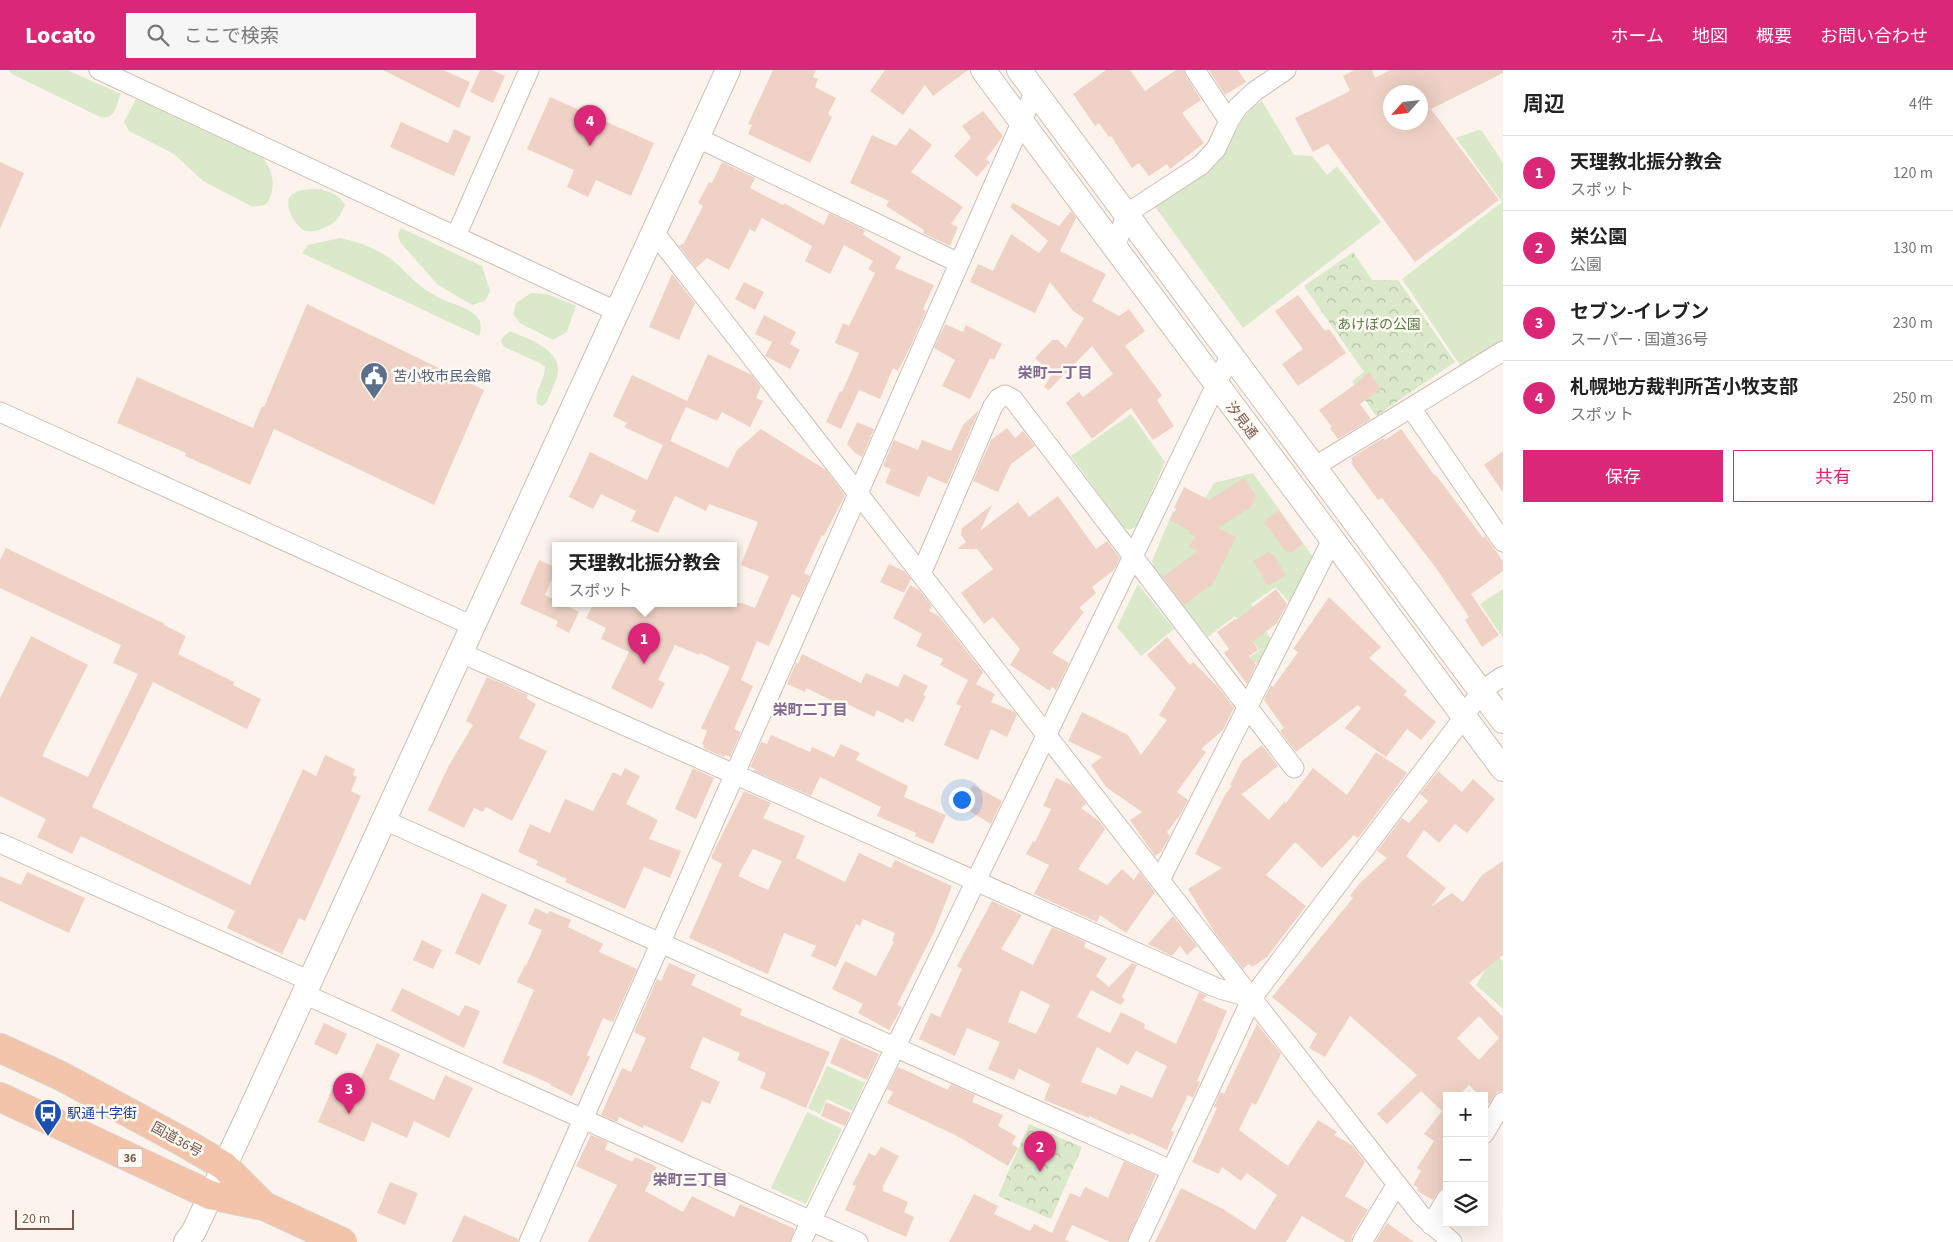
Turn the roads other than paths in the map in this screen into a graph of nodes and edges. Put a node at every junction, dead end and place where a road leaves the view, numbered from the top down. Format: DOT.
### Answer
graph roads {
  1 [pos="529,70"];
  2 [pos="728,70"];
  3 [pos="983,70"];
  4 [pos="1019,70"];
  5 [pos="1195,70"];
  6 [pos="1286,70"];
  7 [pos="103,71"];
  8 [pos="1035,91"];
  9 [pos="1229,121"];
  10 [pos="1022,122"];
  11 [pos="698,138"];
  12 [pos="1126,214"];
  13 [pos="654,232"];
  14 [pos="456,236"];
  15 [pos="1115,249"];
  16 [pos="959,263"];
  17 [pos="618,312"];
  18 [pos="1503,351"];
  19 [pos="1232,354"];
  20 [pos="1216,385"];
  21 [pos="1411,408"];
  22 [pos="0,412"];
  23 [pos="1314,467"];
  24 [pos="859,492"];
  25 [pos="1332,540"];
  26 [pos="1503,542"];
  27 [pos="1134,558"];
  28 [pos="921,574"];
  29 [pos="473,626"];
  30 [pos="460,653"];
  31 [pos="1503,676"];
  32 [pos="1481,691"];
  33 [pos="1248,708"];
  34 [pos="1464,717"];
  35 [pos="1503,721"];
  36 [pos="1047,736"];
  37 [pos="1294,768"];
  38 [pos="1503,769"];
  39 [pos="735,774"];
  40 [pos="384,820"];
  41 [pos="0,843"];
  42 [pos="1160,880"];
  43 [pos="976,881"];
  44 [pos="660,943"];
  45 [pos="307,988"];
  46 [pos="1252,998"];
  47 [pos="0,1048"];
  48 [pos="895,1048"];
  49 [pos="0,1097"];
  50 [pos="1503,1102"];
  51 [pos="583,1119"];
  52 [pos="1488,1127"];
  53 [pos="224,1166"];
  54 [pos="1171,1170"];
  55 [pos="1397,1184"];
  56 [pos="210,1195"];
  57 [pos="1443,1205"];
  58 [pos="264,1206"];
  59 [pos="811,1221"];
  60 [pos="1431,1225"];
  61 [pos="186,1242"];
  62 [pos="342,1242"];
  63 [pos="529,1242"];
  64 [pos="801,1242"];
  65 [pos="858,1242"];
  66 [pos="1138,1242"];
  67 [pos="1362,1242"];
  68 [pos="1452,1242"];
  1 -- 14 [label="street"];
  2 -- 11 [label="street"];
  3 -- 10 [label="street, 汐見通"];
  4 -- 8 [label="street"];
  5 -- 9 [label="street"];
  6 -- 9 [label="street"];
  7 -- 14 [label="street"];
  8 -- 10 [label="street"];
  8 -- 12 [label="street"];
  9 -- 12 [label="street"];
  10 -- 15 [label="street, 汐見通"];
  10 -- 16 [label="street"];
  11 -- 13 [label="street"];
  11 -- 16 [label="street"];
  12 -- 15 [label="street"];
  12 -- 19 [label="street"];
  13 -- 17 [label="street"];
  13 -- 24 [label="street"];
  14 -- 17 [label="street"];
  15 -- 20 [label="street, 汐見通"];
  16 -- 24 [label="street"];
  17 -- 29 [label="street"];
  18 -- 21 [label="street"];
  19 -- 20 [label="street"];
  19 -- 23 [label="street"];
  20 -- 25 [label="street, 汐見通"];
  20 -- 27 [label="street"];
  21 -- 23 [label="street"];
  21 -- 26 [label="street"];
  22 -- 29 [label="street"];
  23 -- 32 [label="street"];
  24 -- 28 [label="street"];
  24 -- 39 [label="street"];
  25 -- 33 [label="street"];
  25 -- 34 [label="street, 汐見通"];
  27 -- 28 [label="street"];
  27 -- 33 [label="street"];
  27 -- 36 [label="street"];
  28 -- 36 [label="street"];
  29 -- 30 [label="street"];
  30 -- 39 [label="street"];
  30 -- 40 [label="street"];
  31 -- 32 [label="street"];
  32 -- 34 [label="street"];
  32 -- 35 [label="street"];
  33 -- 37 [label="street"];
  33 -- 42 [label="street"];
  34 -- 38 [label="street, 汐見通"];
  34 -- 46 [label="street"];
  36 -- 42 [label="street"];
  36 -- 43 [label="street"];
  39 -- 43 [label="street"];
  39 -- 44 [label="street"];
  40 -- 44 [label="street"];
  40 -- 45 [label="street"];
  41 -- 45 [label="street"];
  42 -- 46 [label="street"];
  43 -- 46 [label="street"];
  43 -- 48 [label="street"];
  44 -- 48 [label="street"];
  44 -- 51 [label="street"];
  45 -- 51 [label="street"];
  45 -- 53 [label="street"];
  46 -- 54 [label="street"];
  46 -- 55 [label="street"];
  47 -- 53 [label="highway, 国道36号 / 36"];
  48 -- 54 [label="street"];
  48 -- 59 [label="street"];
  49 -- 56 [label="highway, 国道36号 / 36"];
  50 -- 52 [label="street"];
  51 -- 59 [label="street"];
  51 -- 63 [label="street"];
  53 -- 56 [label="street"];
  53 -- 58 [label="highway, 国道36号 / 36"];
  54 -- 66 [label="street"];
  55 -- 60 [label="street"];
  55 -- 67 [label="street"];
  56 -- 58 [label="highway, 国道36号 / 36"];
  56 -- 61 [label="street"];
  57 -- 60 [label="street"];
  58 -- 62 [label="highway, 国道36号 / 36"];
  59 -- 64 [label="street"];
  59 -- 65 [label="street"];
  60 -- 68 [label="street"];
}
